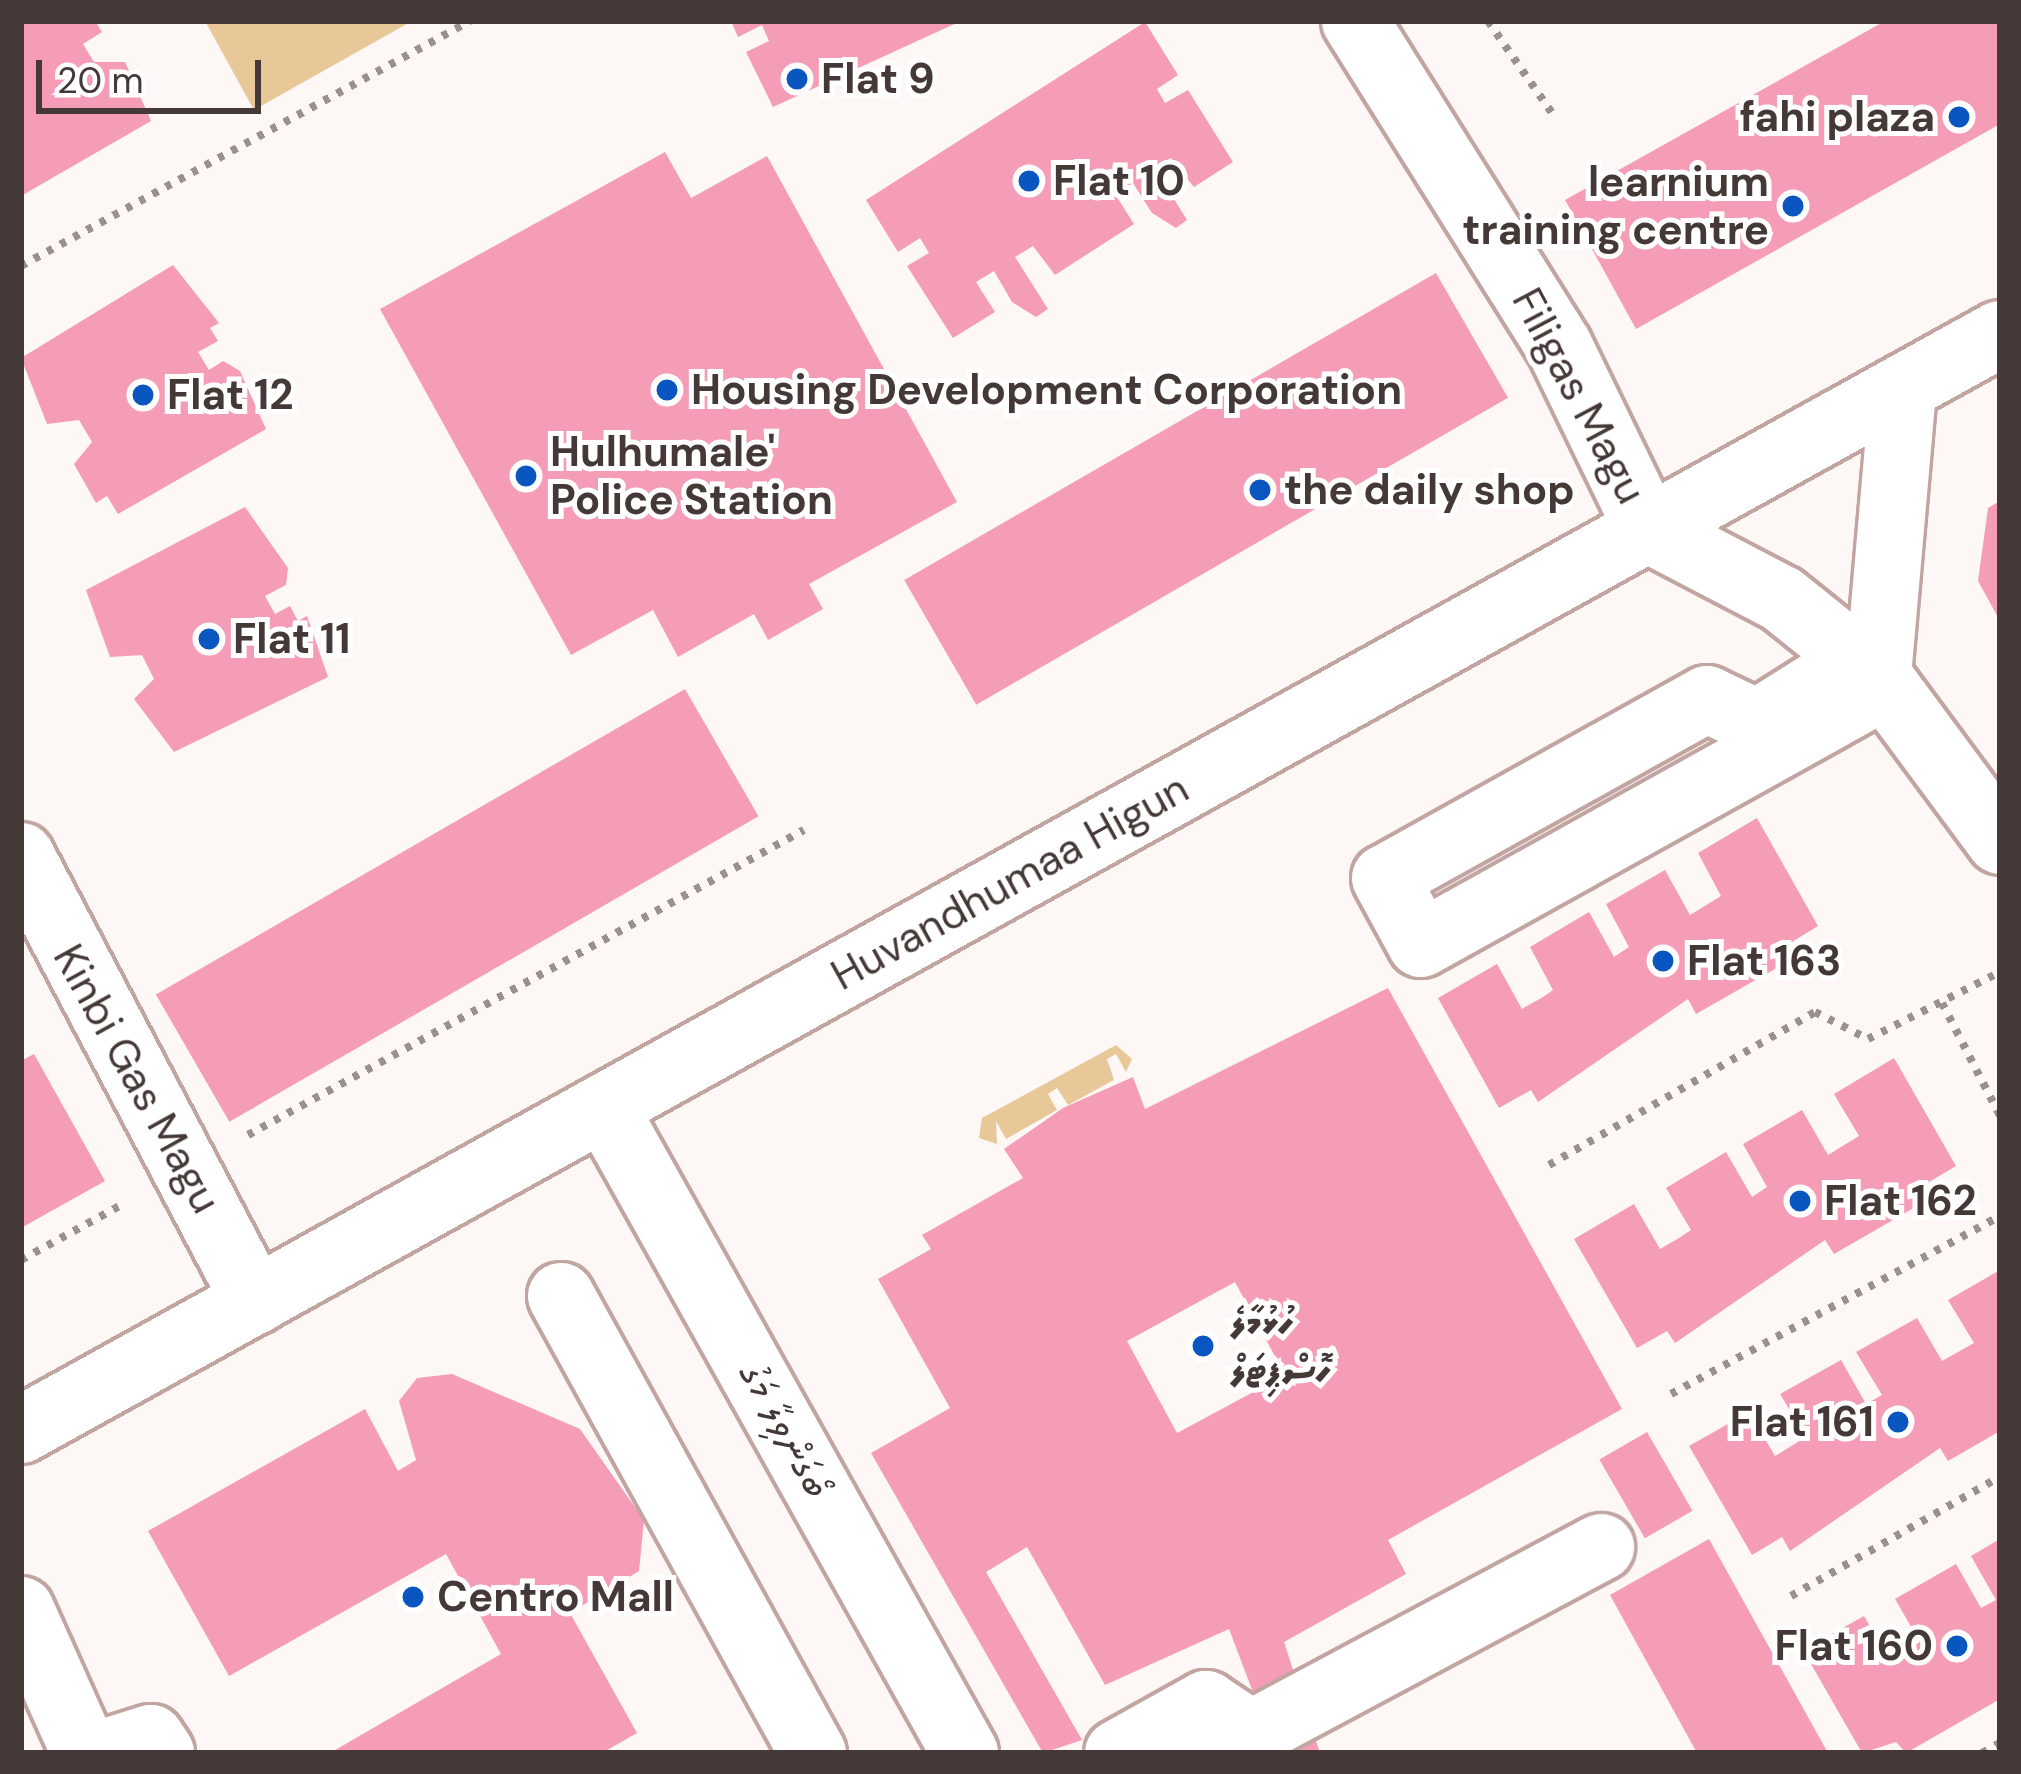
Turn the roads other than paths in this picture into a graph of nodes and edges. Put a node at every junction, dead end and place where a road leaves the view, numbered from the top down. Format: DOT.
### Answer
graph roads {
  1 [pos="1355,21"];
  2 [pos="2000,334"];
  3 [pos="1904,388"];
  4 [pos="1648,529"];
  5 [pos="1874,674"];
  6 [pos="1533,795"];
  7 [pos="2000,841"];
  8 [pos="21,856"];
  9 [pos="1569,862"];
  10 [pos="604,1107"];
  11 [pos="561,1296"];
  12 [pos="255,1301"];
  13 [pos="21,1430"];
  14 [pos="1601,1547"];
  15 [pos="21,1610"];
  16 [pos="1235,1744"];
  17 [pos="85,1753"];
  18 [pos="103,1753"];
  19 [pos="161,1753"];
  20 [pos="814,1753"];
  21 [pos="965,1753"];
  22 [pos="1118,1753"];
  1 -- 4 [label="street, Filigas Magu"];
  2 -- 3 [label="street, Huvandhumaa Higun"];
  3 -- 4 [label="street, Huvandhumaa Higun"];
  3 -- 5 [label="street"];
  4 -- 5 [label="street"];
  4 -- 10 [label="street, Huvandhumaa Higun"];
  5 -- 6 [label="street"];
  5 -- 7 [label="street"];
  5 -- 9 [label="street"];
  6 -- 9 [label="street"];
  6 -- 9 [label="street"];
  8 -- 12 [label="street, Kinbi Gas Magu"];
  10 -- 12 [label="street, Huvandhumaa Higun"];
  10 -- 21 [label="street, ބޯގަންވިލާ މަގު"];
  11 -- 20 [label="street"];
  12 -- 13 [label="street, Huvandhumaa Higun"];
  14 -- 16 [label="street"];
  15 -- 17 [label="street"];
  16 -- 22 [label="street"];
  18 -- 19 [label="street"];
}
